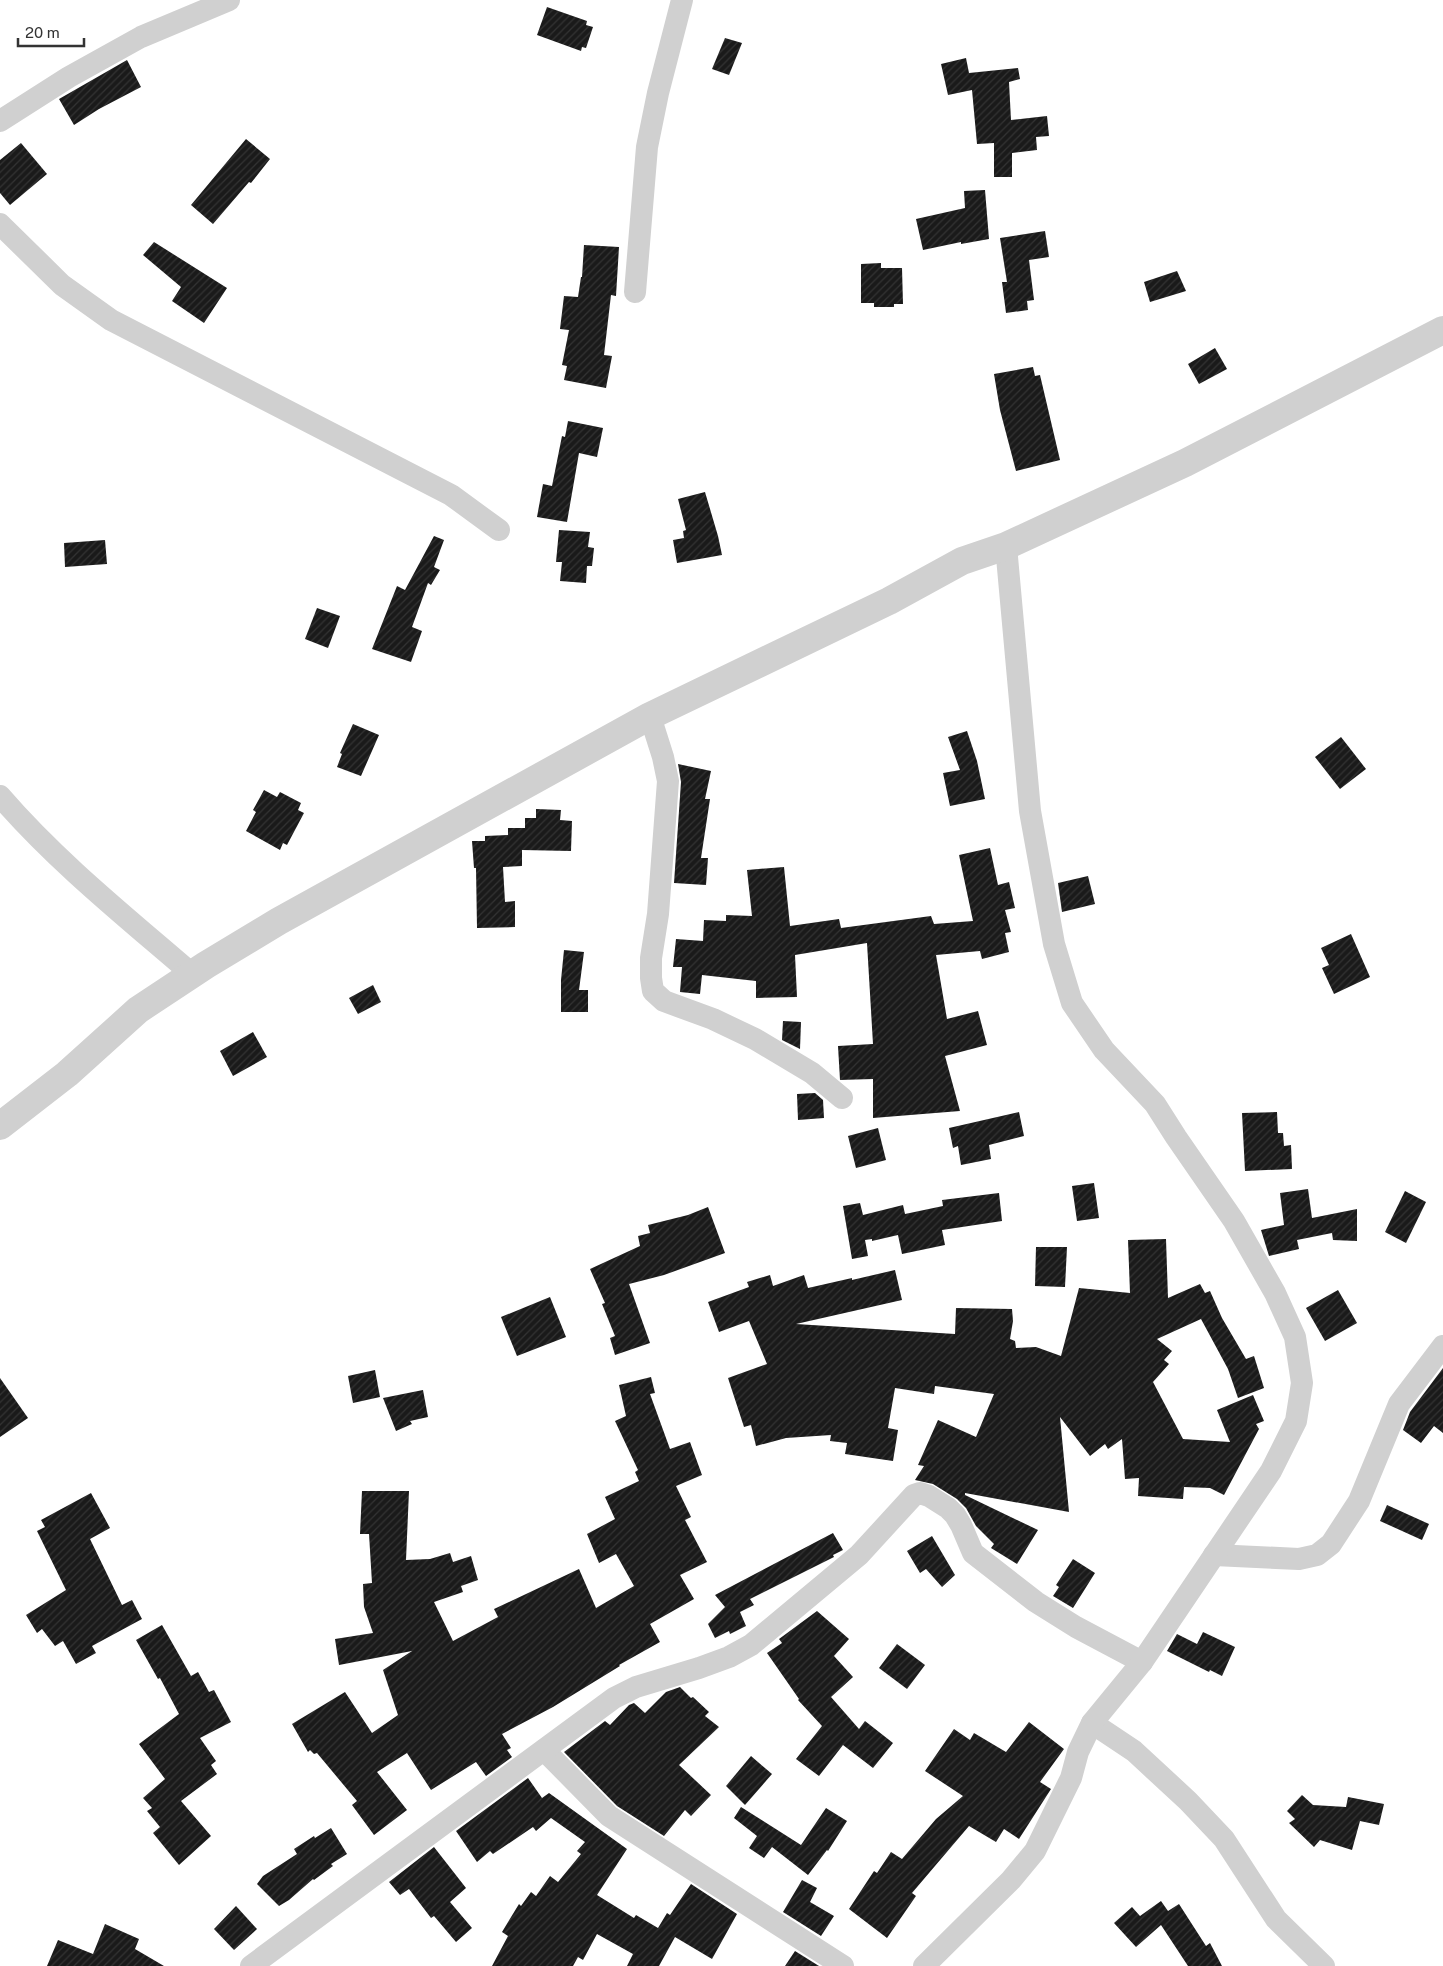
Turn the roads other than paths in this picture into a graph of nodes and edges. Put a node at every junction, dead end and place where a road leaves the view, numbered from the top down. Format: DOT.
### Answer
graph roads {
  1 [pos="229,0"];
  2 [pos="682,0"];
  3 [pos="0,121"];
  4 [pos="0,224"];
  5 [pos="635,292"];
  6 [pos="1443,330"];
  7 [pos="499,530"];
  8 [pos="1006,546"];
  9 [pos="650,716"];
  10 [pos="0,796"];
  11 [pos="192,974"];
  12 [pos="842,1098"];
  13 [pos="0,1126"];
  14 [pos="1443,1346"];
  15 [pos="1214,1555"];
  16 [pos="1142,1662"];
  17 [pos="1092,1723"];
  18 [pos="544,1750"];
  19 [pos="251,1966"];
  20 [pos="843,1966"];
  21 [pos="924,1966"];
  22 [pos="1324,1966"];
  1 -- 3 [label="street"];
  2 -- 5 [label="street"];
  4 -- 7 [label="street"];
  6 -- 8 [label="street"];
  8 -- 9 [label="street"];
  8 -- 15 [label="street"];
  9 -- 11 [label="street"];
  9 -- 12 [label="street"];
  10 -- 11 [label="street"];
  11 -- 13 [label="street"];
  14 -- 15 [label="street"];
  15 -- 16 [label="street"];
  16 -- 17 [label="street"];
  16 -- 18 [label="street"];
  17 -- 21 [label="street"];
  17 -- 22 [label="street"];
  18 -- 19 [label="street"];
  18 -- 20 [label="street"];
}
